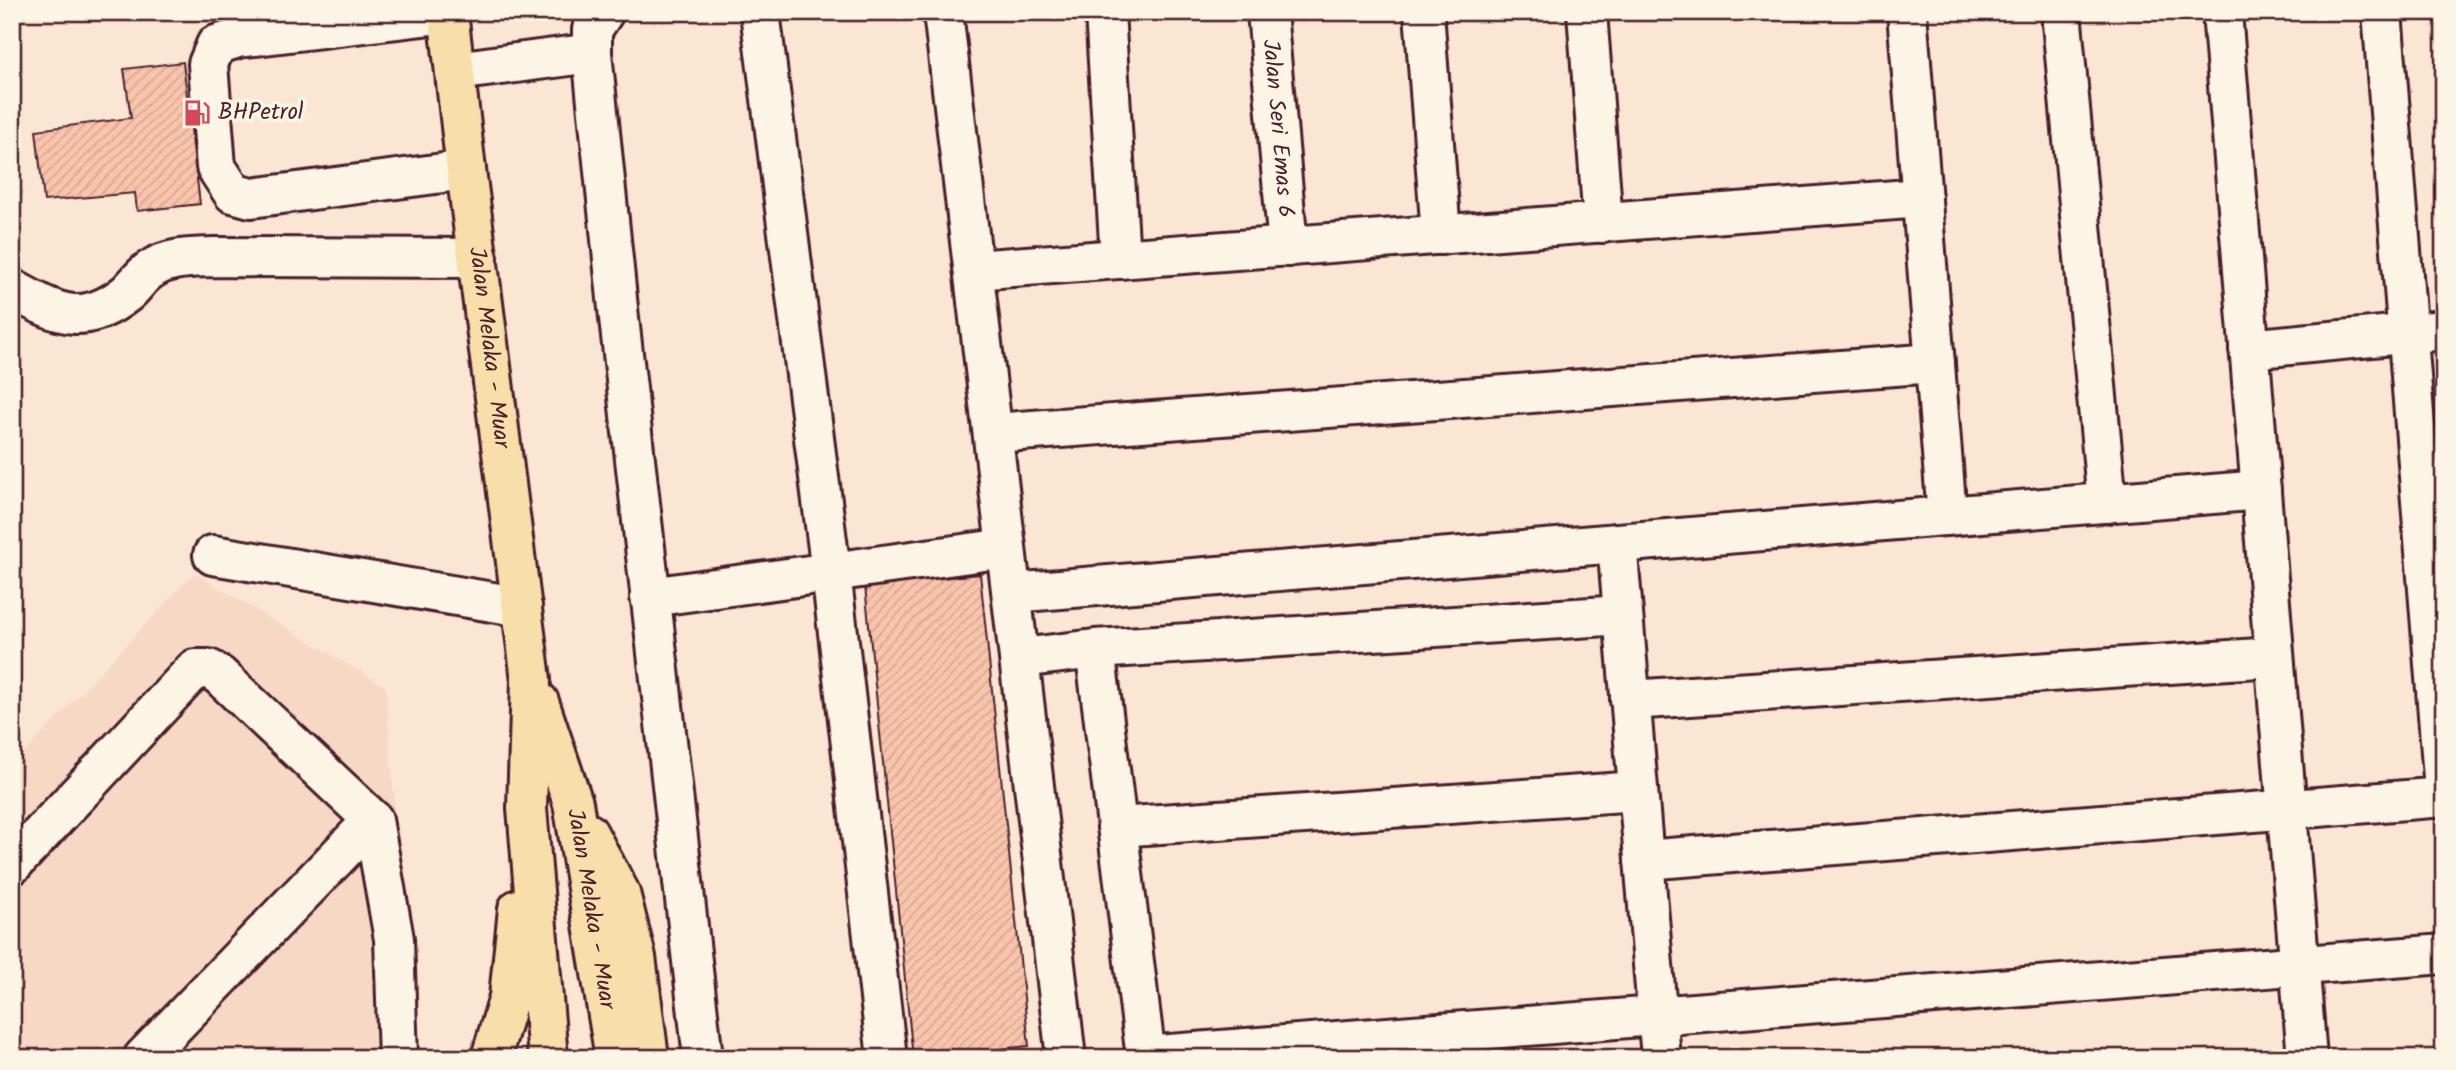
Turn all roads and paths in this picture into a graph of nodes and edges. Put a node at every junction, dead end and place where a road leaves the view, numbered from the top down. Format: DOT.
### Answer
graph roads {
  1 [pos="604,12"];
  2 [pos="760,12"];
  3 [pos="943,12"];
  4 [pos="1105,12"];
  5 [pos="1268,12"];
  6 [pos="1424,12"];
  7 [pos="1587,12"];
  8 [pos="1907,12"];
  9 [pos="2061,12"];
  10 [pos="2222,12"];
  11 [pos="2382,12"];
  12 [pos="448,13"];
  13 [pos="592,53"];
  14 [pos="455,71"];
  15 [pos="466,170"];
  16 [pos="1922,198"];
  17 [pos="1603,223"];
  18 [pos="1441,235"];
  19 [pos="1288,247"];
  20 [pos="478,258"];
  21 [pos="1120,259"];
  22 [pos="974,270"];
  23 [pos="12,289"];
  24 [pos="2444,330"];
  25 [pos="2406,334"];
  26 [pos="2249,349"];
  27 [pos="1935,363"];
  28 [pos="993,433"];
  29 [pos="2261,490"];
  30 [pos="2107,503"];
  31 [pos="1947,516"];
  32 [pos="1617,543"];
  33 [pos="1006,548"];
  34 [pos="213,555"];
  35 [pos="831,572"];
  36 [pos="1012,593"];
  37 [pos="650,597"];
  38 [pos="522,607"];
  39 [pos="1623,614"];
  40 [pos="1095,649"];
  41 [pos="2274,657"];
  42 [pos="1021,658"];
  43 [pos="531,680"];
  44 [pos="1630,700"];
  45 [pos="2444,790"];
  46 [pos="1638,791"];
  47 [pos="2444,797"];
  48 [pos="573,803"];
  49 [pos="527,808"];
  50 [pos="2287,809"];
  51 [pos="373,820"];
  52 [pos="1117,827"];
  53 [pos="1644,860"];
  54 [pos="12,865"];
  55 [pos="2444,954"];
  56 [pos="2299,965"];
  57 [pos="1657,1015"];
  58 [pos="1145,1057"];
  59 [pos="143,1058"];
  60 [pos="398,1058"];
  61 [pos="491,1058"];
  62 [pos="548,1058"];
  63 [pos="615,1058"];
  64 [pos="649,1058"];
  65 [pos="703,1058"];
  66 [pos="887,1058"];
  67 [pos="1066,1058"];
  68 [pos="1661,1058"];
  69 [pos="2306,1058"];
  1 -- 13 [label="street"];
  2 -- 35 [label="street"];
  3 -- 22 [label="street"];
  4 -- 21 [label="street"];
  5 -- 19 [label="street, Jalan Seri Emas 6"];
  6 -- 18 [label="street"];
  7 -- 17 [label="street"];
  8 -- 16 [label="street"];
  9 -- 30 [label="street"];
  10 -- 26 [label="street"];
  11 -- 25 [label="street"];
  12 -- 14 [label="main road, Jalan Melaka - Muar"];
  12 -- 15 [label="street"];
  13 -- 14 [label="street"];
  13 -- 37 [label="street"];
  14 -- 15 [label="main road, Jalan Melaka - Muar"];
  15 -- 20 [label="main road, Jalan Melaka - Muar"];
  16 -- 17 [label="street"];
  16 -- 27 [label="street"];
  17 -- 18 [label="street"];
  18 -- 19 [label="street"];
  19 -- 21 [label="street"];
  20 -- 23 [label="street"];
  20 -- 38 [label="main road, Jalan Melaka - Muar"];
  21 -- 22 [label="street"];
  22 -- 28 [label="street"];
  24 -- 25 [label="street"];
  25 -- 26 [label="street"];
  25 -- 45 [label="street"];
  26 -- 29 [label="street"];
  27 -- 28 [label="street"];
  27 -- 31 [label="street"];
  28 -- 33 [label="street"];
  29 -- 30 [label="street"];
  29 -- 41 [label="street"];
  30 -- 31 [label="street"];
  31 -- 32 [label="street"];
  32 -- 36 [label="street"];
  32 -- 39 [label="street"];
  33 -- 35 [label="street"];
  33 -- 36 [label="street"];
  34 -- 38 [label="street"];
  35 -- 37 [label="street"];
  35 -- 66 [label="street"];
  36 -- 42 [label="street"];
  37 -- 65 [label="street"];
  38 -- 43 [label="main road, Jalan Melaka - Muar"];
  39 -- 40 [label="street"];
  39 -- 44 [label="street"];
  40 -- 42 [label="street"];
  40 -- 52 [label="street"];
  41 -- 44 [label="street"];
  41 -- 50 [label="street"];
  42 -- 67 [label="street"];
  43 -- 48 [label="main road, Jalan Melaka - Muar"];
  43 -- 49 [label="main road, Jalan Melaka - Muar"];
  44 -- 46 [label="street"];
  46 -- 52 [label="street"];
  46 -- 53 [label="street"];
  47 -- 50 [label="street"];
  48 -- 63 [label="main road, Jalan Melaka - Muar"];
  48 -- 64 [label="main road"];
  49 -- 61 [label="main road"];
  49 -- 62 [label="main road, Jalan Melaka - Muar"];
  50 -- 53 [label="street"];
  50 -- 56 [label="street"];
  51 -- 54 [label="street"];
  51 -- 59 [label="street"];
  51 -- 60 [label="street"];
  52 -- 58 [label="street"];
  53 -- 57 [label="street"];
  55 -- 56 [label="street"];
  56 -- 57 [label="street"];
  56 -- 69 [label="street"];
  57 -- 58 [label="street"];
  57 -- 68 [label="street"];
}
